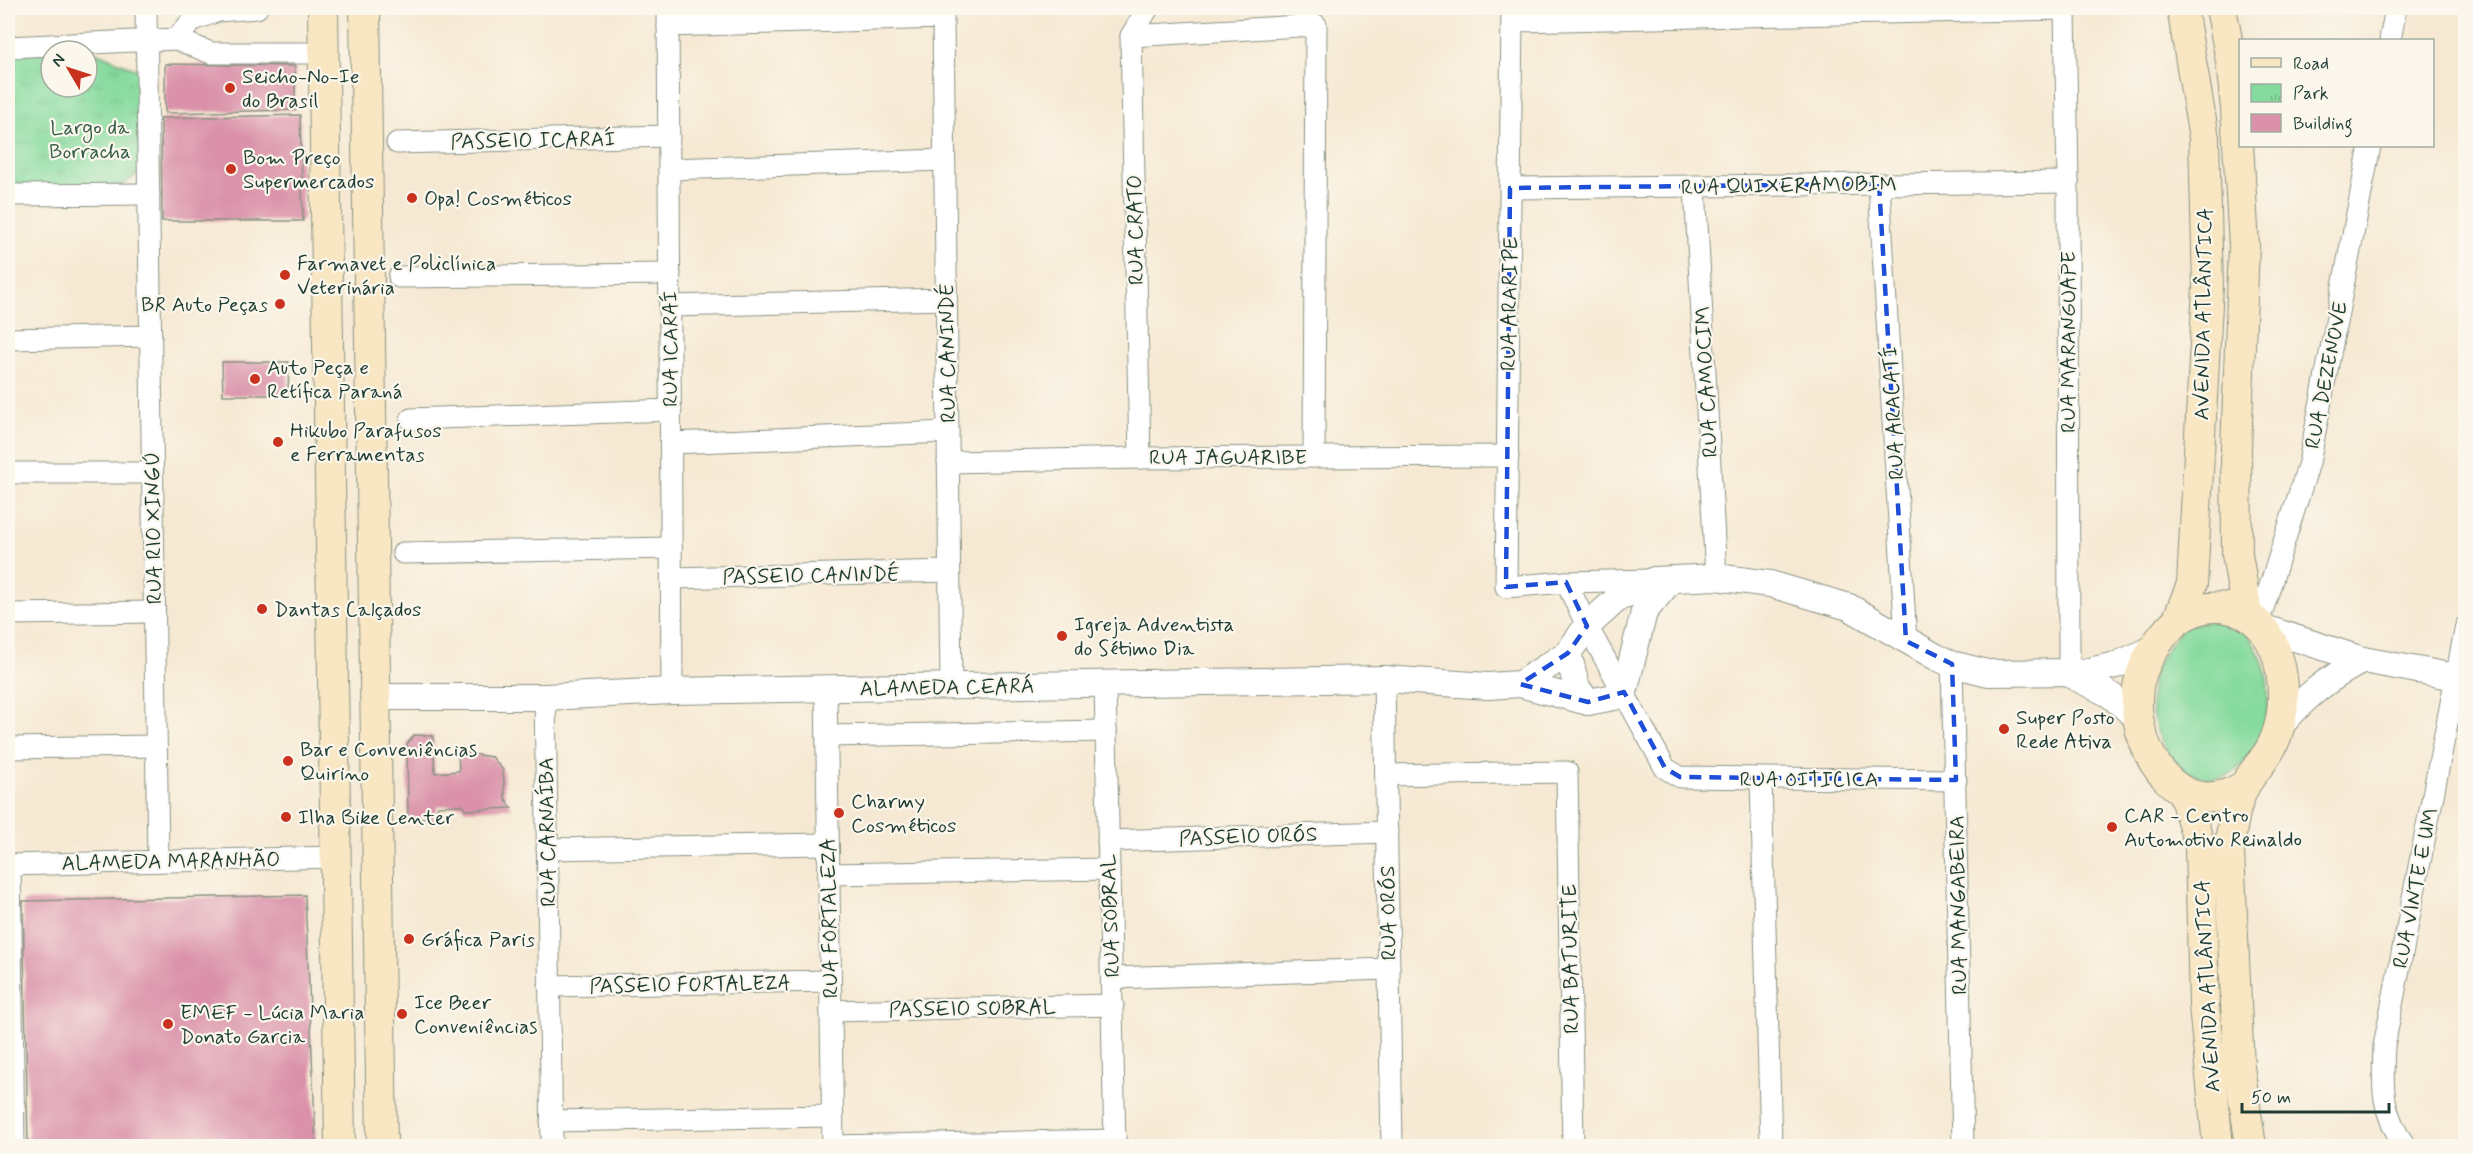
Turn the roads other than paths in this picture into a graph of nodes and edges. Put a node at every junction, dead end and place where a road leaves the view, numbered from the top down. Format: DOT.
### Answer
graph roads {
  1 [pos="146,8"];
  2 [pos="257,8"];
  3 [pos="323,8"];
  4 [pos="365,8"];
  5 [pos="1148,8"];
  6 [pos="2182,8"];
  7 [pos="2221,8"];
  8 [pos="2396,8"];
  9 [pos="1512,14"];
  10 [pos="668,17"];
  11 [pos="1131,36"];
  12 [pos="176,39"];
  13 [pos="2390,39"];
  14 [pos="146,41"];
  15 [pos="8,47"];
  16 [pos="324,53"];
  17 [pos="669,136"];
  18 [pos="397,143"];
  19 [pos="2370,147"];
  20 [pos="944,160"];
  21 [pos="669,169"];
  22 [pos="2068,182"];
  23 [pos="1879,184"];
  24 [pos="1695,187"];
  25 [pos="1510,188"];
  26 [pos="148,194"];
  27 [pos="8,195"];
  28 [pos="670,274"];
  29 [pos="399,277"];
  30 [pos="946,299"];
  31 [pos="670,306"];
  32 [pos="151,336"];
  33 [pos="8,339"];
  34 [pos="671,410"];
  35 [pos="411,419"];
  36 [pos="948,432"];
  37 [pos="671,442"];
  38 [pos="1508,456"];
  39 [pos="1314,457"];
  40 [pos="1140,458"];
  41 [pos="948,462"];
  42 [pos="8,473"];
  43 [pos="152,473"];
  44 [pos="672,548"];
  45 [pos="403,553"];
  46 [pos="950,571"];
  47 [pos="1716,577"];
  48 [pos="672,578"];
  49 [pos="1662,580"];
  50 [pos="1566,582"];
  51 [pos="154,612"];
  52 [pos="8,614"];
  53 [pos="2257,616"];
  54 [pos="2178,619"];
  55 [pos="1587,626"];
  56 [pos="2466,626"];
  57 [pos="1906,641"];
  58 [pos="2153,649"];
  59 [pos="1568,653"];
  60 [pos="2362,660"];
  61 [pos="1952,664"];
  62 [pos="2069,674"];
  63 [pos="2461,678"];
  64 [pos="1384,680"];
  65 [pos="1520,684"];
  66 [pos="1105,685"];
  67 [pos="951,687"];
  68 [pos="826,690"];
  69 [pos="672,691"];
  70 [pos="1624,692"];
  71 [pos="545,696"];
  72 [pos="375,697"];
  73 [pos="1588,702"];
  74 [pos="2138,718"];
  75 [pos="2279,727"];
  76 [pos="1106,731"];
  77 [pos="826,736"];
  78 [pos="156,746"];
  79 [pos="8,748"];
  80 [pos="1386,775"];
  81 [pos="1761,780"];
  82 [pos="1956,780"];
  83 [pos="2245,785"];
  84 [pos="2183,792"];
  85 [pos="1387,832"];
  86 [pos="1108,841"];
  87 [pos="828,844"];
  88 [pos="547,849"];
  89 [pos="335,857"];
  90 [pos="158,861"];
  91 [pos="9,865"];
  92 [pos="1109,869"];
  93 [pos="829,874"];
  94 [pos="1389,969"];
  95 [pos="1112,978"];
  96 [pos="830,981"];
  97 [pos="549,986"];
  98 [pos="1113,1005"];
  99 [pos="831,1011"];
  100 [pos="10,1015"];
  101 [pos="832,1116"];
  102 [pos="551,1121"];
  103 [pos="1115,1143"];
  104 [pos="14,1146"];
  105 [pos="340,1146"];
  106 [pos="382,1146"];
  107 [pos="552,1146"];
  108 [pos="832,1146"];
  109 [pos="1392,1146"];
  110 [pos="1573,1146"];
  111 [pos="1771,1146"];
  112 [pos="1963,1146"];
  113 [pos="2218,1146"];
  114 [pos="2251,1146"];
  115 [pos="2405,1146"];
  1 -- 14 [label="street, RUA RIO XINGÚ"];
  2 -- 12 [label="street"];
  3 -- 16 [label="main road"];
  4 -- 72 [label="main road"];
  5 -- 11 [label="street"];
  6 -- 54 [label="main road, AVENIDA ATLÂNTICA"];
  7 -- 53 [label="main road, AVENIDA ATLÂNTICA"];
  8 -- 13 [label="street"];
  9 -- 22 [label="street, RUA MARANGUAPE"];
  9 -- 25 [label="street, RUA ARARIPE"];
  10 -- 17 [label="street, RUA ICARAÍ"];
  10 -- 20 [label="street, RUA CANINDÉ"];
  11 -- 39 [label="street"];
  11 -- 40 [label="street, RUA CRATO"];
  12 -- 14 [label="street"];
  12 -- 16 [label="street"];
  14 -- 15 [label="street"];
  14 -- 26 [label="street, RUA RIO XINGÚ"];
  16 -- 89 [label="main road"];
  17 -- 18 [label="street, PASSEIO ICARAÍ"];
  17 -- 21 [label="street, RUA ICARAÍ"];
  19 -- 53 [label="street, RUA DEZENOVE"];
  20 -- 21 [label="street"];
  20 -- 30 [label="street, RUA CANINDÉ"];
  21 -- 28 [label="street, RUA ICARAÍ"];
  22 -- 23 [label="street, RUA QUIXERAMOBIM"];
  22 -- 62 [label="street, RUA MARANGUAPE"];
  23 -- 24 [label="street, RUA QUIXERAMOBIM"];
  23 -- 57 [label="street, RUA ARACATÍ"];
  24 -- 25 [label="street, RUA QUIXERAMOBIM"];
  24 -- 47 [label="street, RUA CAMOCIM"];
  25 -- 38 [label="street, RUA ARARIPE"];
  26 -- 27 [label="street"];
  26 -- 32 [label="street, RUA RIO XINGÚ"];
  28 -- 29 [label="street"];
  28 -- 31 [label="street, RUA ICARAÍ"];
  30 -- 31 [label="street"];
  30 -- 36 [label="street, RUA CANINDÉ"];
  31 -- 34 [label="street, RUA ICARAÍ"];
  32 -- 33 [label="street"];
  32 -- 43 [label="street, RUA RIO XINGÚ"];
  34 -- 35 [label="street"];
  34 -- 37 [label="street, RUA ICARAÍ"];
  36 -- 37 [label="street"];
  36 -- 41 [label="street, RUA CANINDÉ"];
  37 -- 44 [label="street, RUA ICARAÍ"];
  38 -- 39 [label="street, RUA JAGUARIBE"];
  38 -- 50 [label="street, RUA ARARIPE"];
  39 -- 40 [label="street, RUA JAGUARIBE"];
  40 -- 41 [label="street, RUA JAGUARIBE"];
  41 -- 46 [label="street, RUA CANINDÉ"];
  42 -- 43 [label="street"];
  43 -- 51 [label="street, RUA RIO XINGÚ"];
  44 -- 45 [label="street"];
  44 -- 48 [label="street, RUA ICARAÍ"];
  46 -- 48 [label="street, PASSEIO CANINDÉ"];
  46 -- 67 [label="street, RUA CANINDÉ"];
  47 -- 49 [label="street"];
  47 -- 57 [label="street"];
  48 -- 69 [label="street, RUA ICARAÍ"];
  49 -- 50 [label="street"];
  49 -- 55 [label="street"];
  49 -- 70 [label="street"];
  50 -- 55 [label="street"];
  51 -- 52 [label="street"];
  51 -- 78 [label="street, RUA RIO XINGÚ"];
  53 -- 54 [label="main road, AVENIDA ATLÂNTICA"];
  53 -- 60 [label="street"];
  53 -- 75 [label="main road, AVENIDA ATLÂNTICA"];
  54 -- 58 [label="main road, AVENIDA ATLÂNTICA"];
  55 -- 59 [label="street"];
  55 -- 70 [label="street"];
  56 -- 63 [label="street, RUA VINTE E UM"];
  57 -- 61 [label="street"];
  58 -- 62 [label="street"];
  58 -- 74 [label="main road, AVENIDA ATLÂNTICA"];
  59 -- 65 [label="street"];
  59 -- 73 [label="street"];
  60 -- 63 [label="street"];
  60 -- 75 [label="street"];
  61 -- 62 [label="street"];
  61 -- 82 [label="street, RUA MANGABEIRA"];
  62 -- 74 [label="street"];
  63 -- 115 [label="street, RUA VINTE E UM"];
  64 -- 65 [label="street, ALAMEDA CEARÁ"];
  64 -- 66 [label="street, ALAMEDA CEARÁ"];
  64 -- 80 [label="street, RUA ORÓS"];
  65 -- 73 [label="street"];
  66 -- 67 [label="street, ALAMEDA CEARÁ"];
  66 -- 76 [label="street, RUA SOBRAL"];
  67 -- 68 [label="street, ALAMEDA CEARÁ"];
  68 -- 69 [label="street, ALAMEDA CEARÁ"];
  68 -- 77 [label="street, RUA FORTALEZA"];
  69 -- 71 [label="street, ALAMEDA CEARÁ"];
  70 -- 73 [label="street"];
  70 -- 81 [label="street, RUA OITICICA"];
  71 -- 72 [label="street, ALAMEDA CEARÁ"];
  71 -- 88 [label="street, RUA CARNAÍBA"];
  72 -- 106 [label="main road"];
  74 -- 84 [label="main road, AVENIDA ATLÂNTICA"];
  75 -- 83 [label="main road, AVENIDA ATLÂNTICA"];
  76 -- 77 [label="street"];
  76 -- 86 [label="street, RUA SOBRAL"];
  77 -- 87 [label="street, RUA FORTALEZA"];
  78 -- 79 [label="street"];
  78 -- 90 [label="street, RUA RIO XINGÚ"];
  80 -- 85 [label="street, RUA ORÓS"];
  80 -- 110 [label="street, RUA BATURITE"];
  81 -- 82 [label="street, RUA OITICICA"];
  81 -- 111 [label="street"];
  82 -- 112 [label="street, RUA MANGABEIRA"];
  83 -- 84 [label="main road, AVENIDA ATLÂNTICA"];
  83 -- 114 [label="main road, AVENIDA ATLÂNTICA"];
  84 -- 113 [label="main road, AVENIDA ATLÂNTICA"];
  85 -- 86 [label="street, PASSEIO ORÓS"];
  85 -- 94 [label="street, RUA ORÓS"];
  86 -- 92 [label="street, RUA SOBRAL"];
  87 -- 88 [label="street"];
  87 -- 93 [label="street, RUA FORTALEZA"];
  88 -- 97 [label="street, RUA CARNAÍBA"];
  89 -- 90 [label="street, ALAMEDA MARANHÃO"];
  89 -- 105 [label="main road"];
  90 -- 91 [label="street, ALAMEDA MARANHÃO"];
  91 -- 100 [label="street"];
  92 -- 93 [label="street"];
  92 -- 95 [label="street, RUA SOBRAL"];
  93 -- 96 [label="street, RUA FORTALEZA"];
  94 -- 95 [label="street"];
  94 -- 109 [label="street, RUA ORÓS"];
  95 -- 98 [label="street, RUA SOBRAL"];
  96 -- 97 [label="street, PASSEIO FORTALEZA"];
  96 -- 99 [label="street, RUA FORTALEZA"];
  97 -- 102 [label="street, RUA CARNAÍBA"];
  98 -- 99 [label="street, PASSEIO SOBRAL"];
  98 -- 103 [label="street, RUA SOBRAL"];
  99 -- 101 [label="street, RUA FORTALEZA"];
  100 -- 104 [label="street"];
  101 -- 102 [label="street"];
  101 -- 108 [label="street, RUA FORTALEZA"];
  102 -- 107 [label="street, RUA CARNAÍBA"];
  103 -- 108 [label="street"];
}
